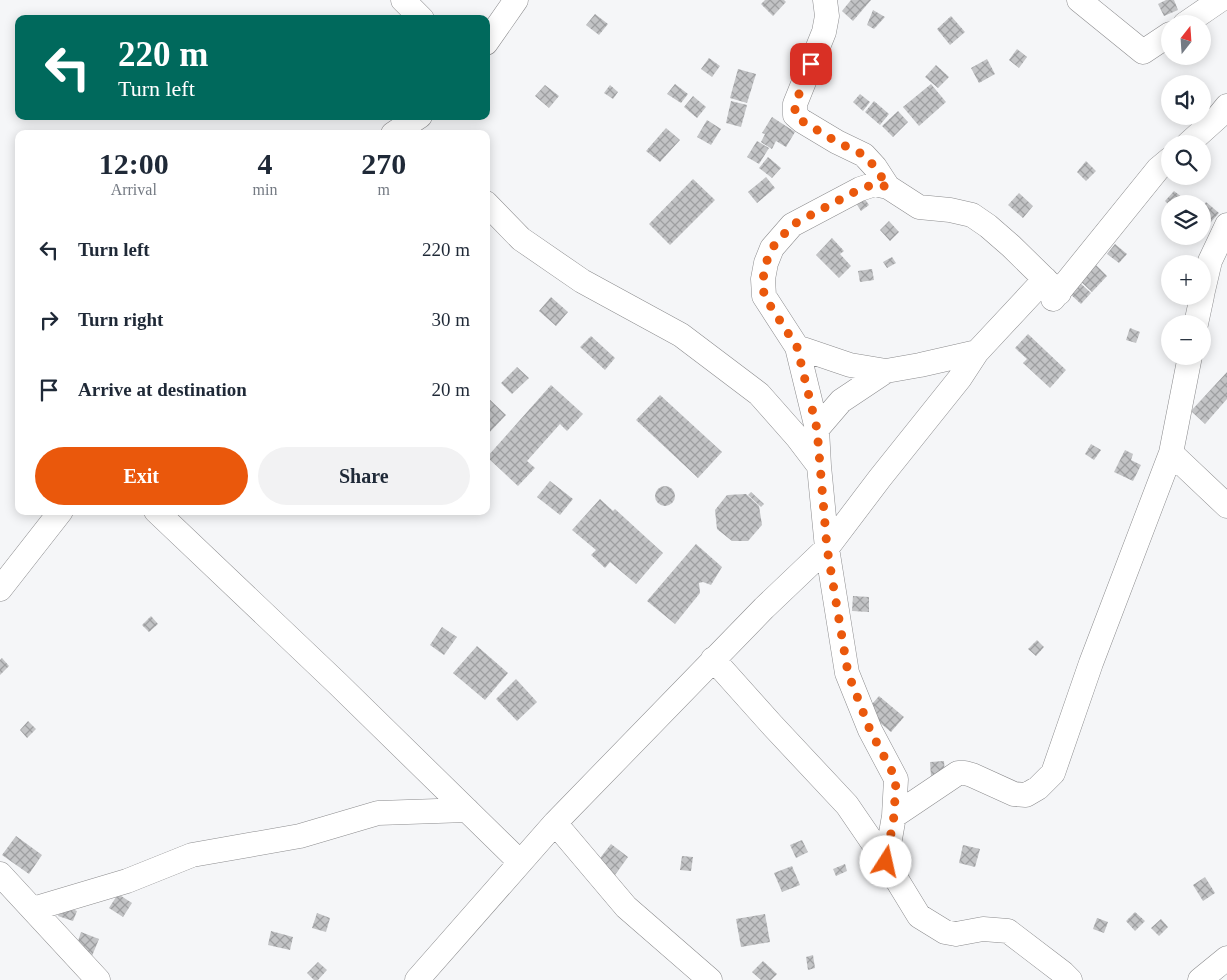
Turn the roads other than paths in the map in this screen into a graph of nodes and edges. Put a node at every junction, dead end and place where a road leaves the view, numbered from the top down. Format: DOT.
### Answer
graph roads {
  1 [pos="402,0"];
  2 [pos="516,0"];
  3 [pos="825,0"];
  4 [pos="1079,0"];
  5 [pos="1220,0"];
  6 [pos="418,15"];
  7 [pos="1198,15"];
  8 [pos="490,37"];
  9 [pos="1161,40"];
  10 [pos="1227,106"];
  11 [pos="420,124"];
  12 [pos="404,130"];
  13 [pos="1198,135"];
  14 [pos="1161,166"];
  15 [pos="888,187"];
  16 [pos="490,207"];
  17 [pos="1227,225"];
  18 [pos="1211,259"];
  19 [pos="1053,290"];
  20 [pos="797,347"];
  21 [pos="977,352"];
  22 [pos="1188,365"];
  23 [pos="886,371"];
  24 [pos="817,429"];
  25 [pos="1171,453"];
  26 [pos="819,466"];
  27 [pos="1227,506"];
  28 [pos="59,515"];
  29 [pos="160,515"];
  30 [pos="827,548"];
  31 [pos="0,589"];
  32 [pos="713,659"];
  33 [pos="466,810"];
  34 [pos="894,816"];
  35 [pos="554,823"];
  36 [pos="520,862"];
  37 [pos="886,862"];
  38 [pos="0,874"];
  39 [pos="33,909"];
  40 [pos="1227,958"];
  41 [pos="98,980"];
  42 [pos="417,980"];
  43 [pos="710,980"];
  44 [pos="1070,980"];
  45 [pos="1200,980"];
  1 -- 6 [label="street"];
  2 -- 8 [label="street"];
  3 -- 15 [label="street"];
  4 -- 9 [label="street"];
  5 -- 7 [label="street"];
  10 -- 13 [label="street"];
  11 -- 12 [label="street"];
  14 -- 19 [label="street"];
  15 -- 19 [label="street"];
  15 -- 20 [label="street"];
  16 -- 26 [label="street"];
  17 -- 18 [label="street"];
  19 -- 21 [label="street"];
  20 -- 23 [label="street"];
  20 -- 24 [label="street"];
  21 -- 23 [label="street"];
  21 -- 30 [label="street"];
  22 -- 25 [label="street"];
  23 -- 24 [label="street"];
  24 -- 26 [label="street"];
  25 -- 27 [label="street"];
  25 -- 34 [label="street"];
  26 -- 30 [label="street"];
  28 -- 31 [label="street"];
  29 -- 33 [label="street"];
  30 -- 32 [label="street"];
  30 -- 34 [label="street"];
  32 -- 35 [label="street"];
  32 -- 37 [label="street"];
  33 -- 36 [label="street"];
  33 -- 39 [label="street"];
  34 -- 37 [label="street"];
  35 -- 36 [label="street"];
  35 -- 43 [label="street"];
  36 -- 42 [label="street"];
  37 -- 44 [label="street"];
  38 -- 39 [label="street"];
  39 -- 41 [label="street"];
  40 -- 45 [label="street"];
}
